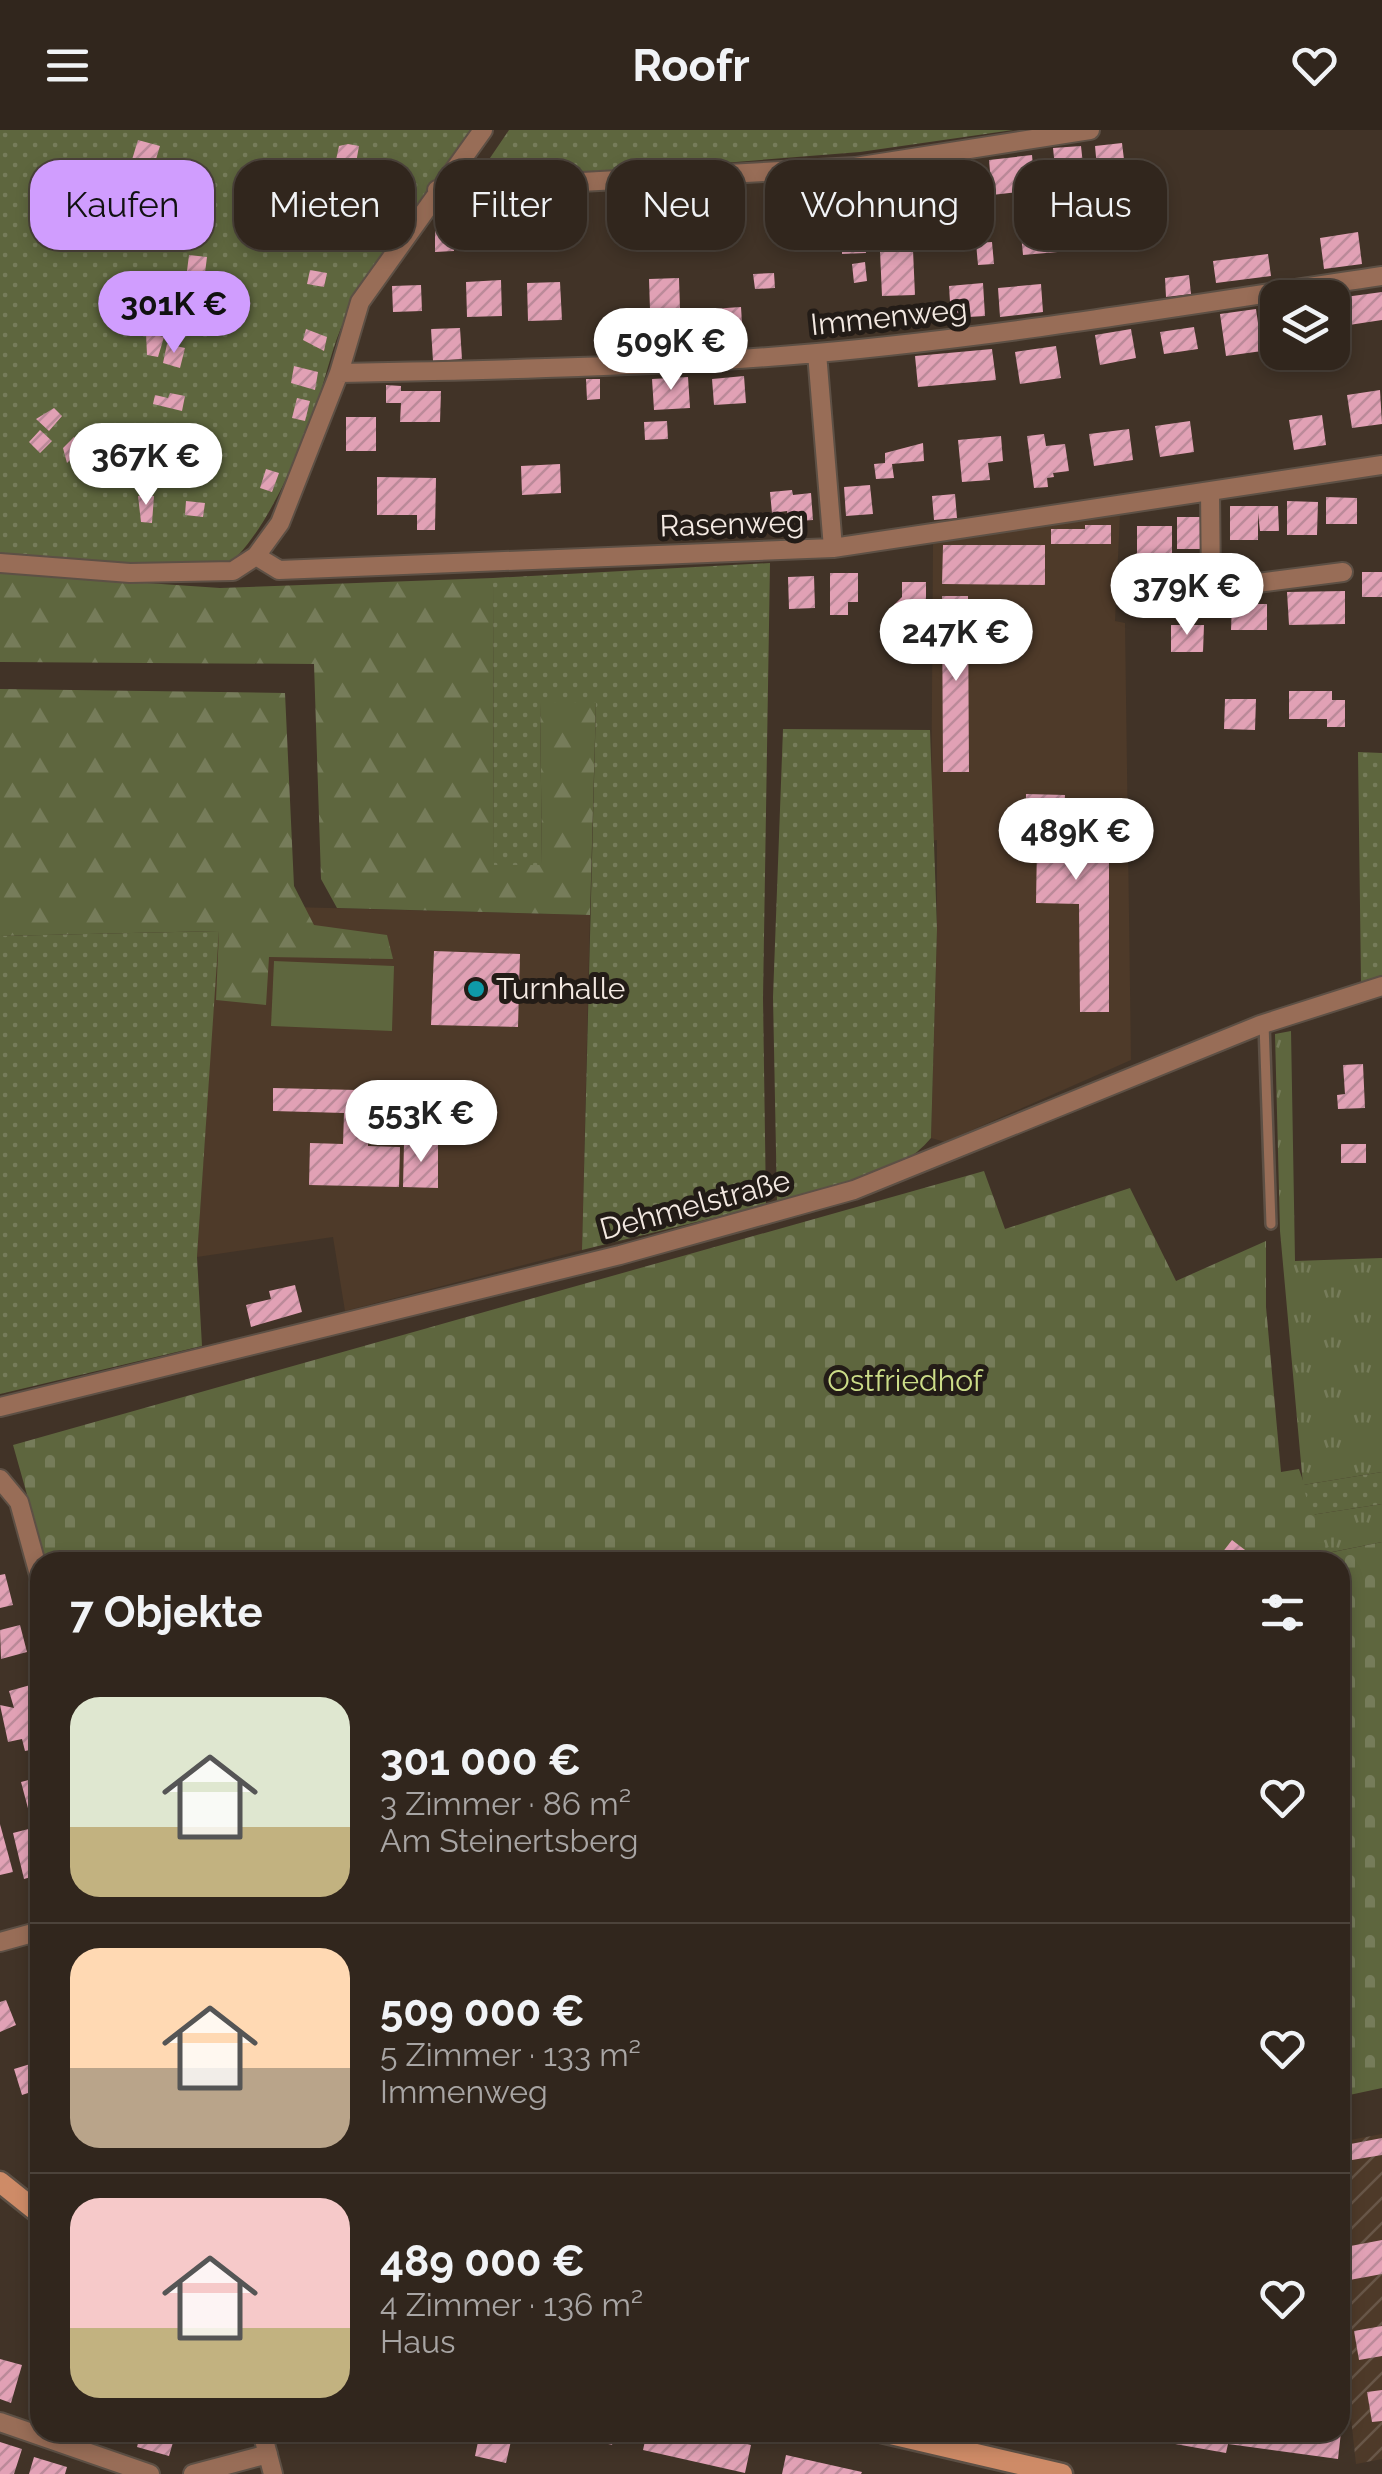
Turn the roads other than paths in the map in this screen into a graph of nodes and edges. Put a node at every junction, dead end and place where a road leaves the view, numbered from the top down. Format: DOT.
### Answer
graph roads {
  1 [pos="483,130"];
  2 [pos="1090,130"];
  3 [pos="460,160"];
  4 [pos="587,181"];
  5 [pos="435,193"];
  6 [pos="1382,276"];
  7 [pos="817,353"];
  8 [pos="339,373"];
  9 [pos="1382,465"];
  10 [pos="1210,491"];
  11 [pos="833,548"];
  12 [pos="256,556"];
  13 [pos="0,562"];
  14 [pos="1342,572"];
  15 [pos="1382,986"];
  16 [pos="1264,1024"];
  17 [pos="1271,1224"];
  18 [pos="0,1407"];
  19 [pos="0,1479"];
  20 [pos="33,1552"];
  21 [pos="30,1934"];
  22 [pos="0,1942"];
  23 [pos="0,2182"];
  24 [pos="30,2206"];
  25 [pos="0,2422"];
  26 [pos="30,2432"];
  27 [pos="58,2442"];
  28 [pos="265,2442"];
  29 [pos="944,2442"];
  30 [pos="268,2454"];
  31 [pos="150,2474"];
  32 [pos="193,2474"];
  33 [pos="273,2474"];
  34 [pos="1062,2474"];
  1 -- 3 [label="street"];
  2 -- 4 [label="street"];
  5 -- 8 [label="street"];
  6 -- 7 [label="street, Immenweg"];
  7 -- 8 [label="street, Immenweg"];
  7 -- 11 [label="street"];
  8 -- 12 [label="street"];
  9 -- 10 [label="street, Rasenweg"];
  10 -- 11 [label="street, Rasenweg"];
  10 -- 14 [label="street"];
  11 -- 12 [label="street, Rasenweg"];
  12 -- 13 [label="street"];
  15 -- 16 [label="street, Dehmelstraße"];
  16 -- 17 [label="lane"];
  16 -- 18 [label="street, Dehmelstraße"];
  19 -- 20 [label="street"];
  21 -- 22 [label="street"];
  23 -- 24 [label="main road"];
  25 -- 26 [label="street"];
  27 -- 31 [label="street"];
  28 -- 30 [label="street"];
  29 -- 34 [label="main road"];
  30 -- 32 [label="street"];
  30 -- 33 [label="street"];
}
